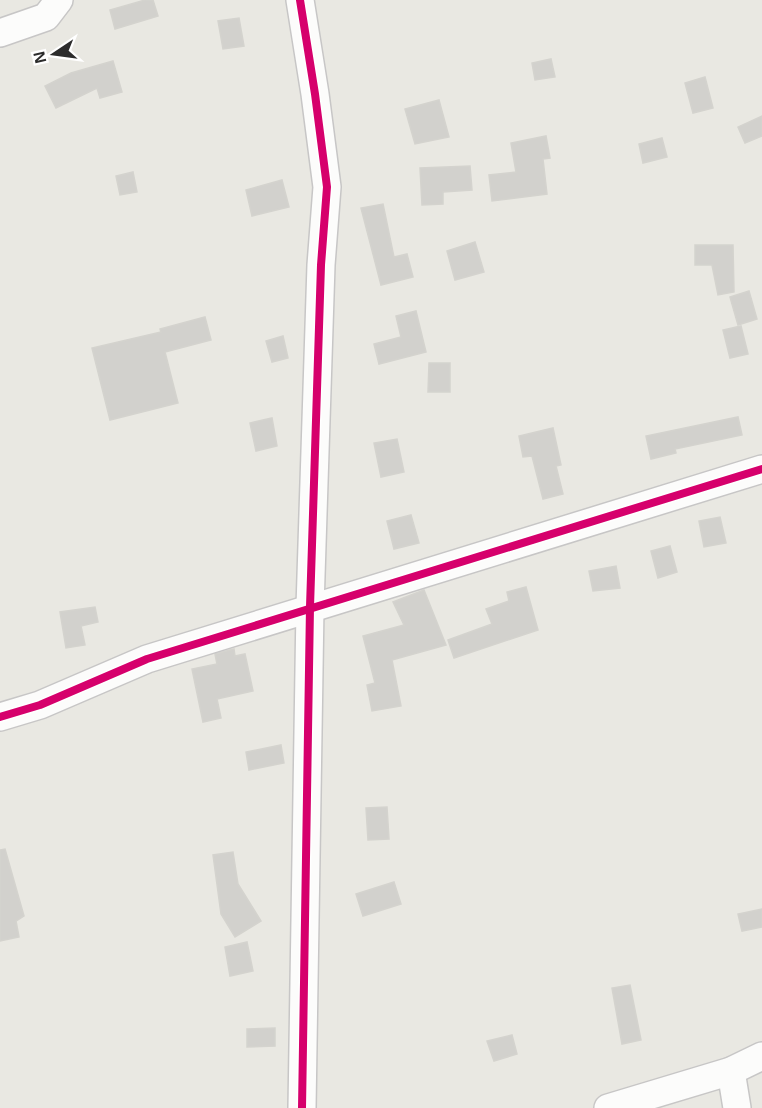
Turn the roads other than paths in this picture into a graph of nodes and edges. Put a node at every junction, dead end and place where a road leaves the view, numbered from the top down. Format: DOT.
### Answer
graph roads {
  1 [pos="59,0"];
  2 [pos="300,0"];
  3 [pos="0,33"];
  4 [pos="762,469"];
  5 [pos="310,607"];
  6 [pos="0,717"];
  7 [pos="762,1056"];
  8 [pos="731,1071"];
  9 [pos="302,1108"];
  10 [pos="608,1108"];
  11 [pos="737,1108"];
  1 -- 3 [label="street"];
  2 -- 5 [label="street"];
  4 -- 5 [label="street"];
  5 -- 6 [label="street"];
  5 -- 9 [label="street"];
  7 -- 8 [label="street"];
  8 -- 10 [label="street"];
  8 -- 11 [label="street"];
}
